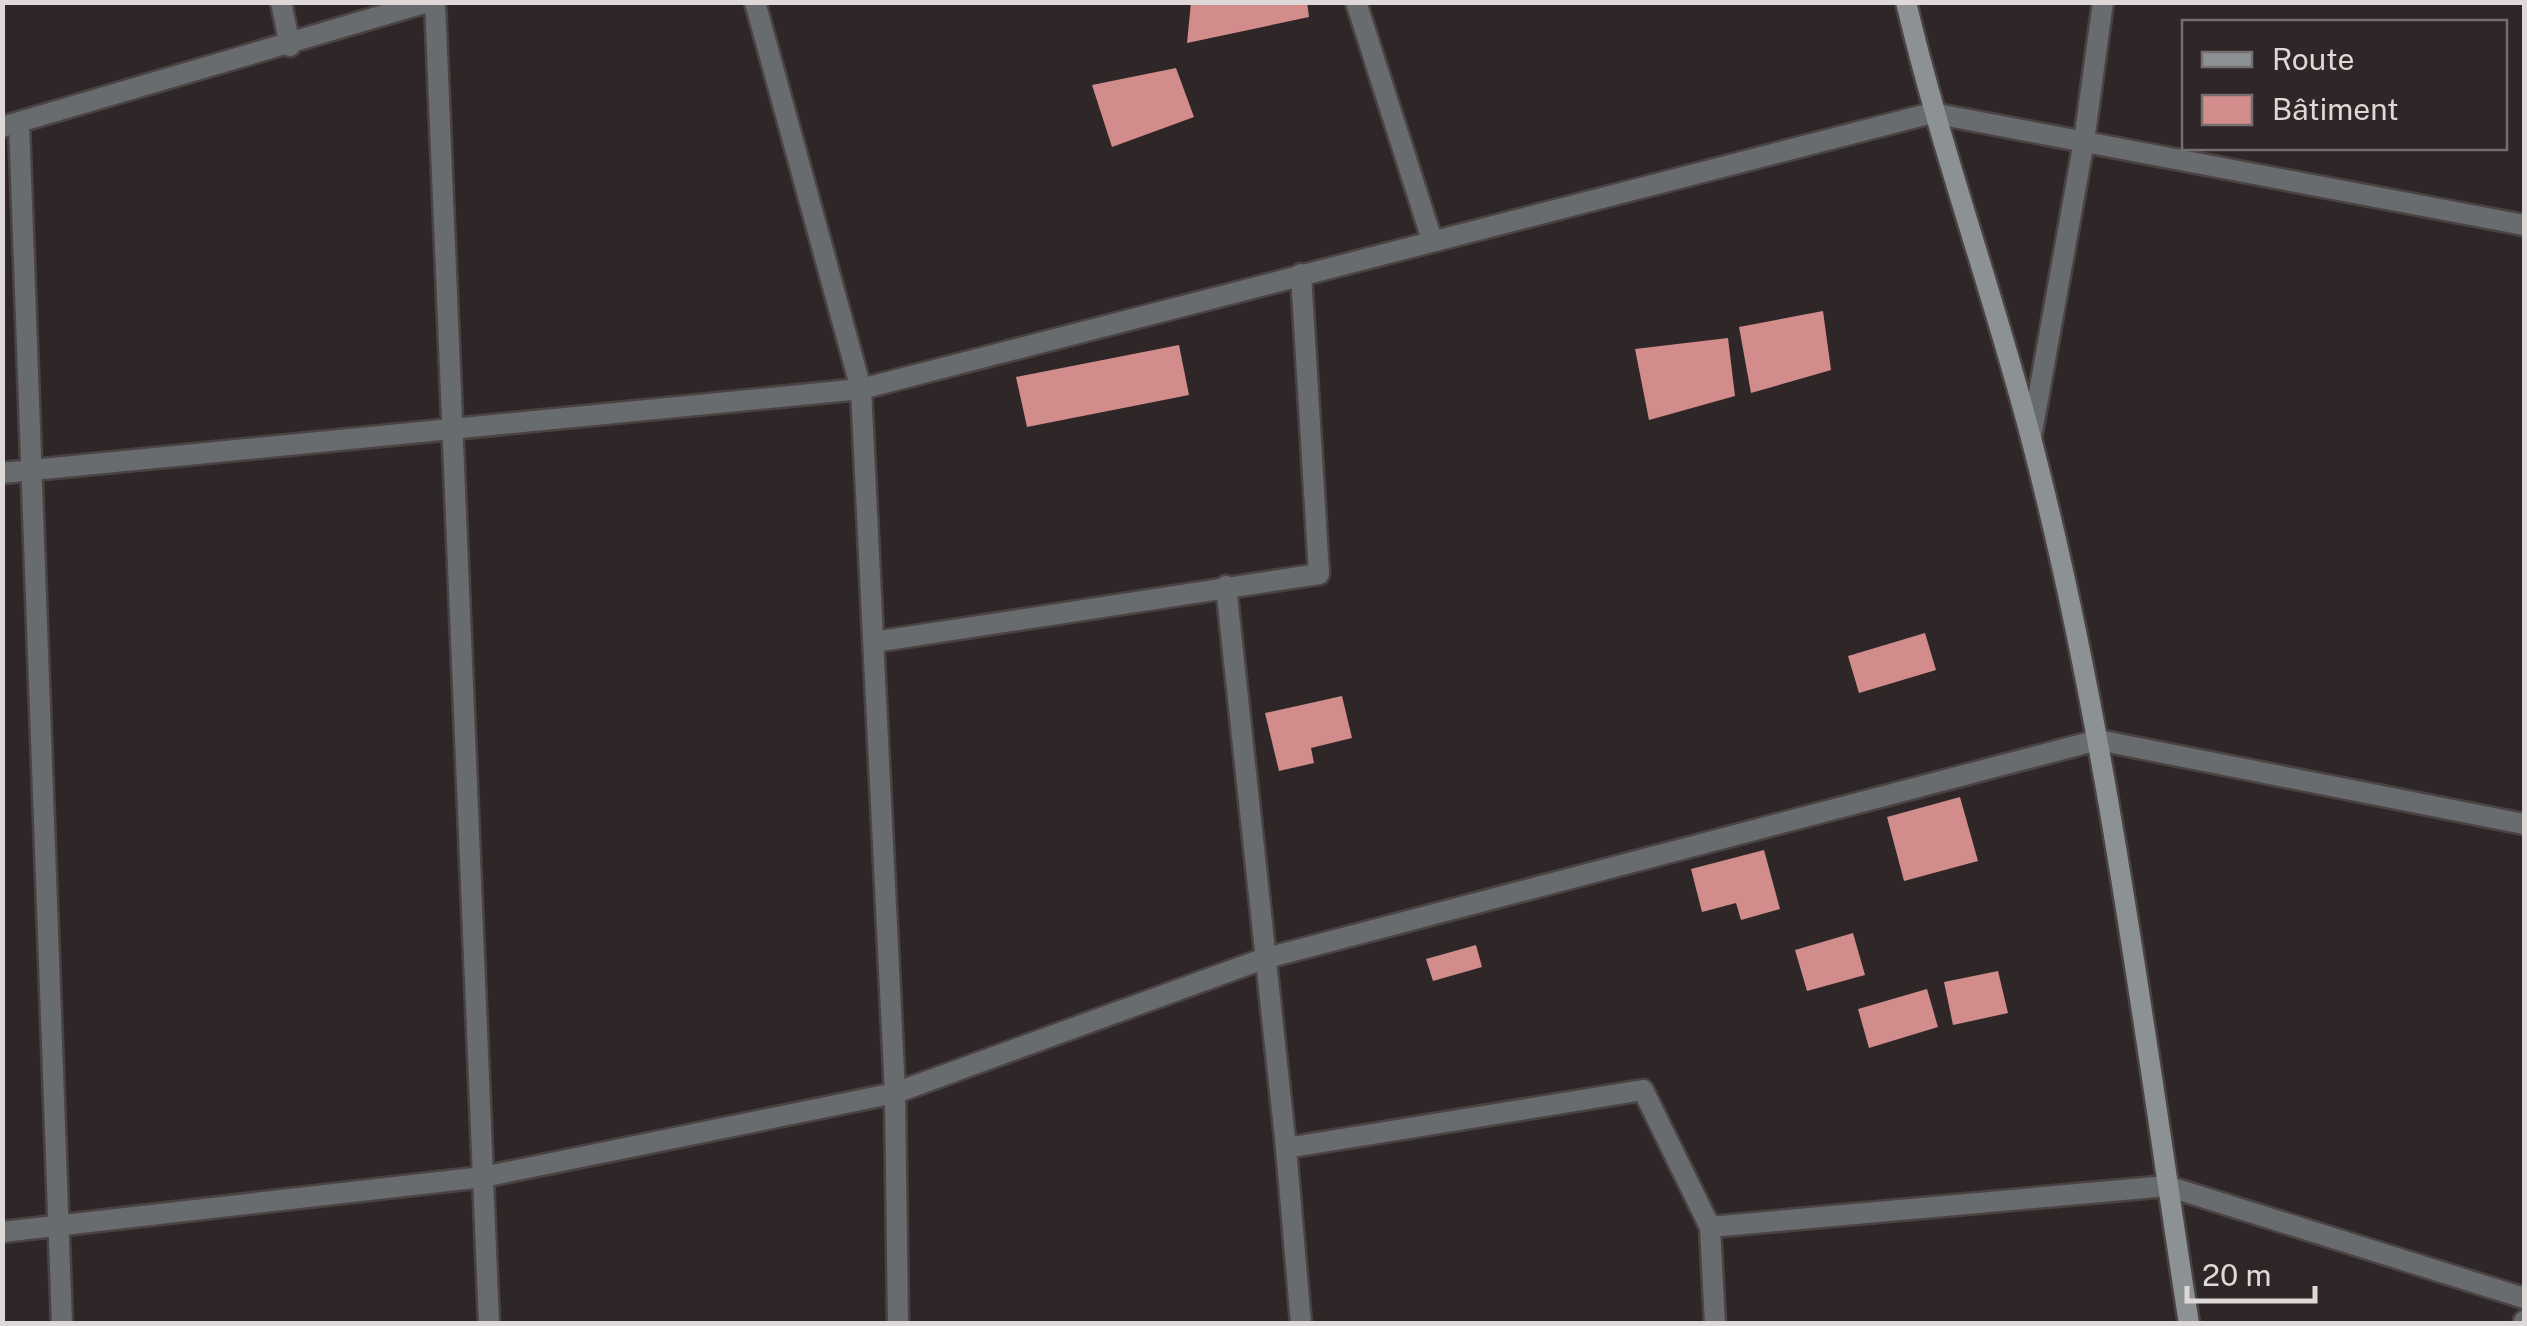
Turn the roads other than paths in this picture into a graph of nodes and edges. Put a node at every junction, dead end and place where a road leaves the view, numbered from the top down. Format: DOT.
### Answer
graph roads {
  1 [pos="281,2"];
  2 [pos="432,2"];
  3 [pos="755,2"];
  4 [pos="1356,2"];
  5 [pos="1906,2"];
  6 [pos="2104,2"];
  7 [pos="290,46"];
  8 [pos="1932,113"];
  9 [pos="10,124"];
  10 [pos="2084,141"];
  11 [pos="2524,225"];
  12 [pos="1432,240"];
  13 [pos="1300,274"];
  14 [pos="861,389"];
  15 [pos="452,431"];
  16 [pos="2031,438"];
  17 [pos="31,471"];
  18 [pos="2,472"];
  19 [pos="1226,586"];
  20 [pos="874,642"];
  21 [pos="2098,740"];
  22 [pos="2524,824"];
  23 [pos="1263,959"];
  24 [pos="896,1093"];
  25 [pos="1286,1148"];
  26 [pos="482,1177"];
  27 [pos="2167,1186"];
  28 [pos="58,1226"];
  29 [pos="1710,1228"];
  30 [pos="2,1232"];
  31 [pos="2524,1298"];
  32 [pos="62,1324"];
  33 [pos="489,1324"];
  34 [pos="898,1324"];
  35 [pos="1301,1324"];
  36 [pos="1715,1324"];
  37 [pos="2189,1324"];
  1 -- 7 [label="street"];
  2 -- 7 [label="street"];
  2 -- 15 [label="street"];
  3 -- 14 [label="street"];
  4 -- 12 [label="street"];
  5 -- 8 [label="main road"];
  6 -- 10 [label="street"];
  7 -- 9 [label="street"];
  8 -- 10 [label="street"];
  8 -- 12 [label="street"];
  8 -- 16 [label="main road"];
  9 -- 17 [label="street"];
  10 -- 11 [label="street"];
  10 -- 16 [label="street"];
  12 -- 13 [label="street"];
  13 -- 14 [label="street"];
  13 -- 19 [label="street"];
  14 -- 15 [label="street"];
  14 -- 20 [label="street"];
  15 -- 17 [label="street"];
  15 -- 26 [label="street"];
  16 -- 21 [label="main road"];
  17 -- 18 [label="street"];
  17 -- 28 [label="street"];
  19 -- 20 [label="street"];
  19 -- 23 [label="street"];
  20 -- 24 [label="street"];
  21 -- 22 [label="street"];
  21 -- 23 [label="street"];
  21 -- 27 [label="main road"];
  23 -- 24 [label="street"];
  23 -- 25 [label="street"];
  24 -- 26 [label="street"];
  24 -- 34 [label="street"];
  25 -- 29 [label="street"];
  25 -- 35 [label="street"];
  26 -- 28 [label="street"];
  26 -- 33 [label="street"];
  27 -- 29 [label="street"];
  27 -- 31 [label="street"];
  27 -- 37 [label="main road"];
  28 -- 30 [label="street"];
  28 -- 32 [label="street"];
  29 -- 36 [label="street"];
}
